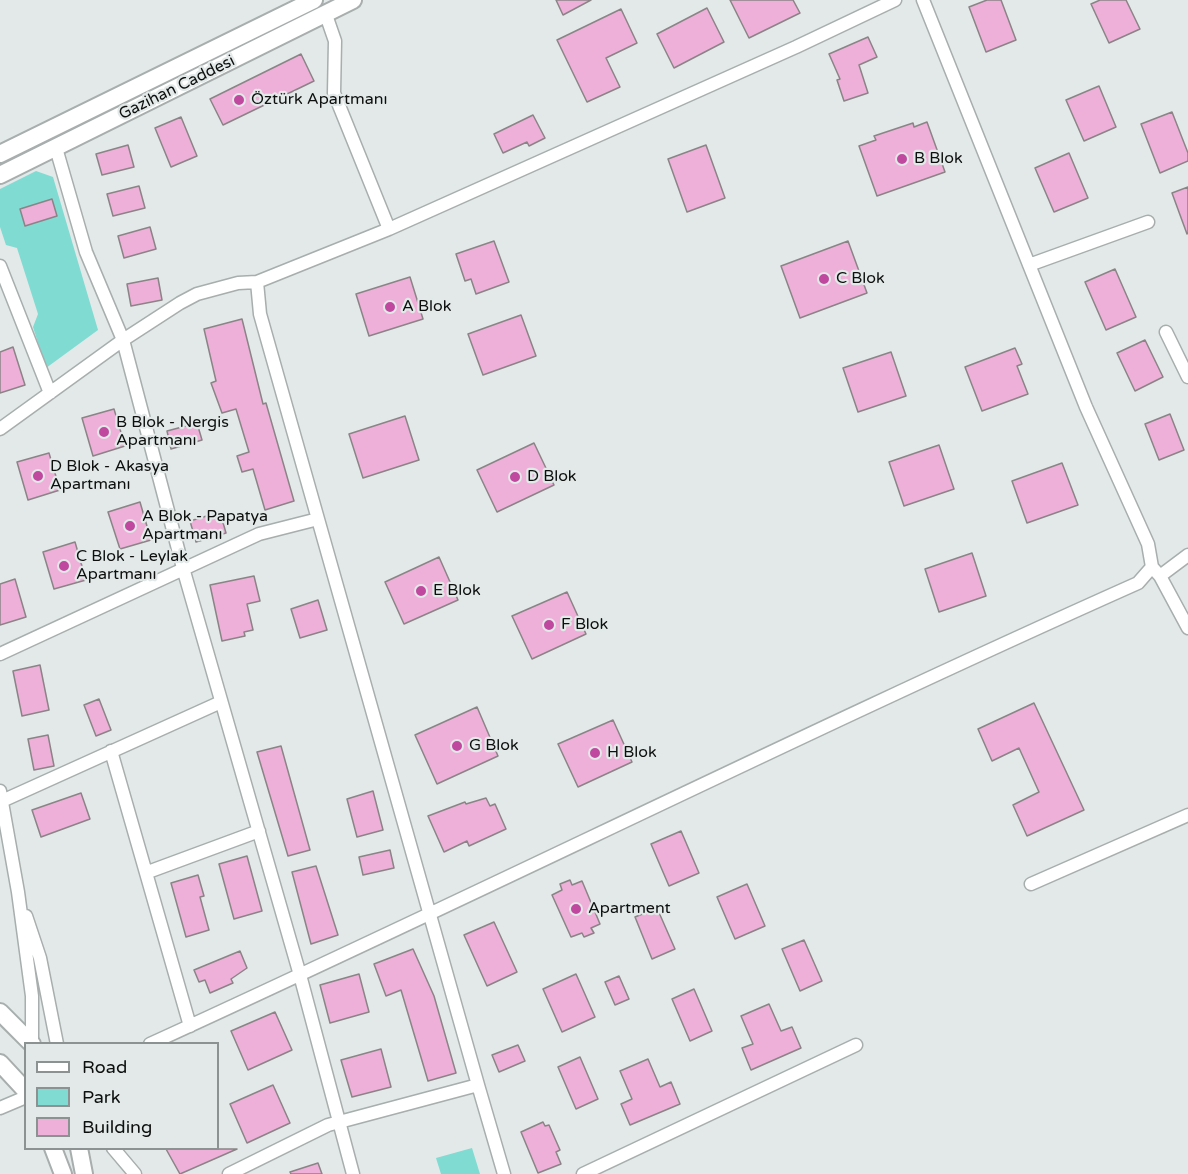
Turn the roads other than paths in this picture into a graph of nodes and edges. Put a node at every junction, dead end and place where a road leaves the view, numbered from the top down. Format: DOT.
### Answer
graph roads {
  1 [pos="353,0"];
  2 [pos="895,0"];
  3 [pos="923,0"];
  4 [pos="311,1"];
  5 [pos="326,15"];
  6 [pos="56,148"];
  7 [pos="0,154"];
  8 [pos="0,175"];
  9 [pos="1148,222"];
  10 [pos="389,229"];
  11 [pos="0,266"];
  12 [pos="1029,266"];
  13 [pos="257,282"];
  14 [pos="1166,332"];
  15 [pos="123,340"];
  16 [pos="1188,377"];
  17 [pos="50,393"];
  18 [pos="0,429"];
  19 [pos="318,519"];
  20 [pos="1188,555"];
  21 [pos="183,568"];
  22 [pos="1156,572"];
  23 [pos="1188,628"];
  24 [pos="0,654"];
  25 [pos="221,702"];
  26 [pos="111,751"];
  27 [pos="1,796"];
  28 [pos="1188,815"];
  29 [pos="259,831"];
  30 [pos="147,872"];
  31 [pos="1031,884"];
  32 [pos="18,892"];
  33 [pos="428,913"];
  34 [pos="300,975"];
  35 [pos="0,1012"];
  36 [pos="190,1026"];
  37 [pos="169,1040"];
  38 [pos="30,1042"];
  39 [pos="32,1042"];
  40 [pos="57,1042"];
  41 [pos="856,1045"];
  42 [pos="0,1063"];
  43 [pos="478,1085"];
  44 [pos="24,1089"];
  45 [pos="24,1098"];
  46 [pos="0,1108"];
  47 [pos="340,1121"];
  48 [pos="53,1150"];
  49 [pos="79,1150"];
  50 [pos="114,1150"];
  51 [pos="256,1161"];
  52 [pos="63,1174"];
  53 [pos="84,1174"];
  54 [pos="135,1174"];
  55 [pos="230,1174"];
  56 [pos="261,1174"];
  57 [pos="354,1174"];
  58 [pos="504,1174"];
  59 [pos="583,1174"];
  1 -- 5 [label="main road, Gazihan Caddesi"];
  2 -- 10 [label="street"];
  3 -- 12 [label="street"];
  4 -- 7 [label="main road, Gazihan Caddesi"];
  5 -- 6 [label="main road, Gazihan Caddesi"];
  5 -- 10 [label="street"];
  6 -- 8 [label="main road, Gazihan Caddesi"];
  6 -- 15 [label="street"];
  9 -- 12 [label="street"];
  10 -- 13 [label="street"];
  11 -- 17 [label="street"];
  12 -- 22 [label="street"];
  13 -- 15 [label="street"];
  13 -- 19 [label="street"];
  14 -- 16 [label="street"];
  15 -- 17 [label="street"];
  15 -- 21 [label="street"];
  17 -- 18 [label="street"];
  19 -- 21 [label="street"];
  19 -- 33 [label="street"];
  20 -- 22 [label="street"];
  21 -- 24 [label="street"];
  21 -- 25 [label="street"];
  22 -- 23 [label="street"];
  22 -- 33 [label="street"];
  25 -- 26 [label="street"];
  25 -- 29 [label="street"];
  26 -- 27 [label="street"];
  26 -- 30 [label="street"];
  27 -- 32 [label="street"];
  28 -- 31 [label="street"];
  29 -- 30 [label="street"];
  29 -- 34 [label="street"];
  30 -- 36 [label="street"];
  32 -- 39 [label="street"];
  32 -- 40 [label="street"];
  33 -- 34 [label="street"];
  33 -- 43 [label="street"];
  34 -- 36 [label="street"];
  34 -- 47 [label="street"];
  35 -- 38 [label="main road"];
  36 -- 37 [label="street"];
  41 -- 59 [label="street"];
  42 -- 44 [label="main road"];
  43 -- 47 [label="street"];
  43 -- 58 [label="street"];
  45 -- 46 [label="street"];
  47 -- 51 [label="street"];
  47 -- 57 [label="street"];
  48 -- 52 [label="main road"];
  49 -- 53 [label="main road"];
  50 -- 54 [label="street"];
  51 -- 55 [label="street"];
  51 -- 56 [label="street"];
}
